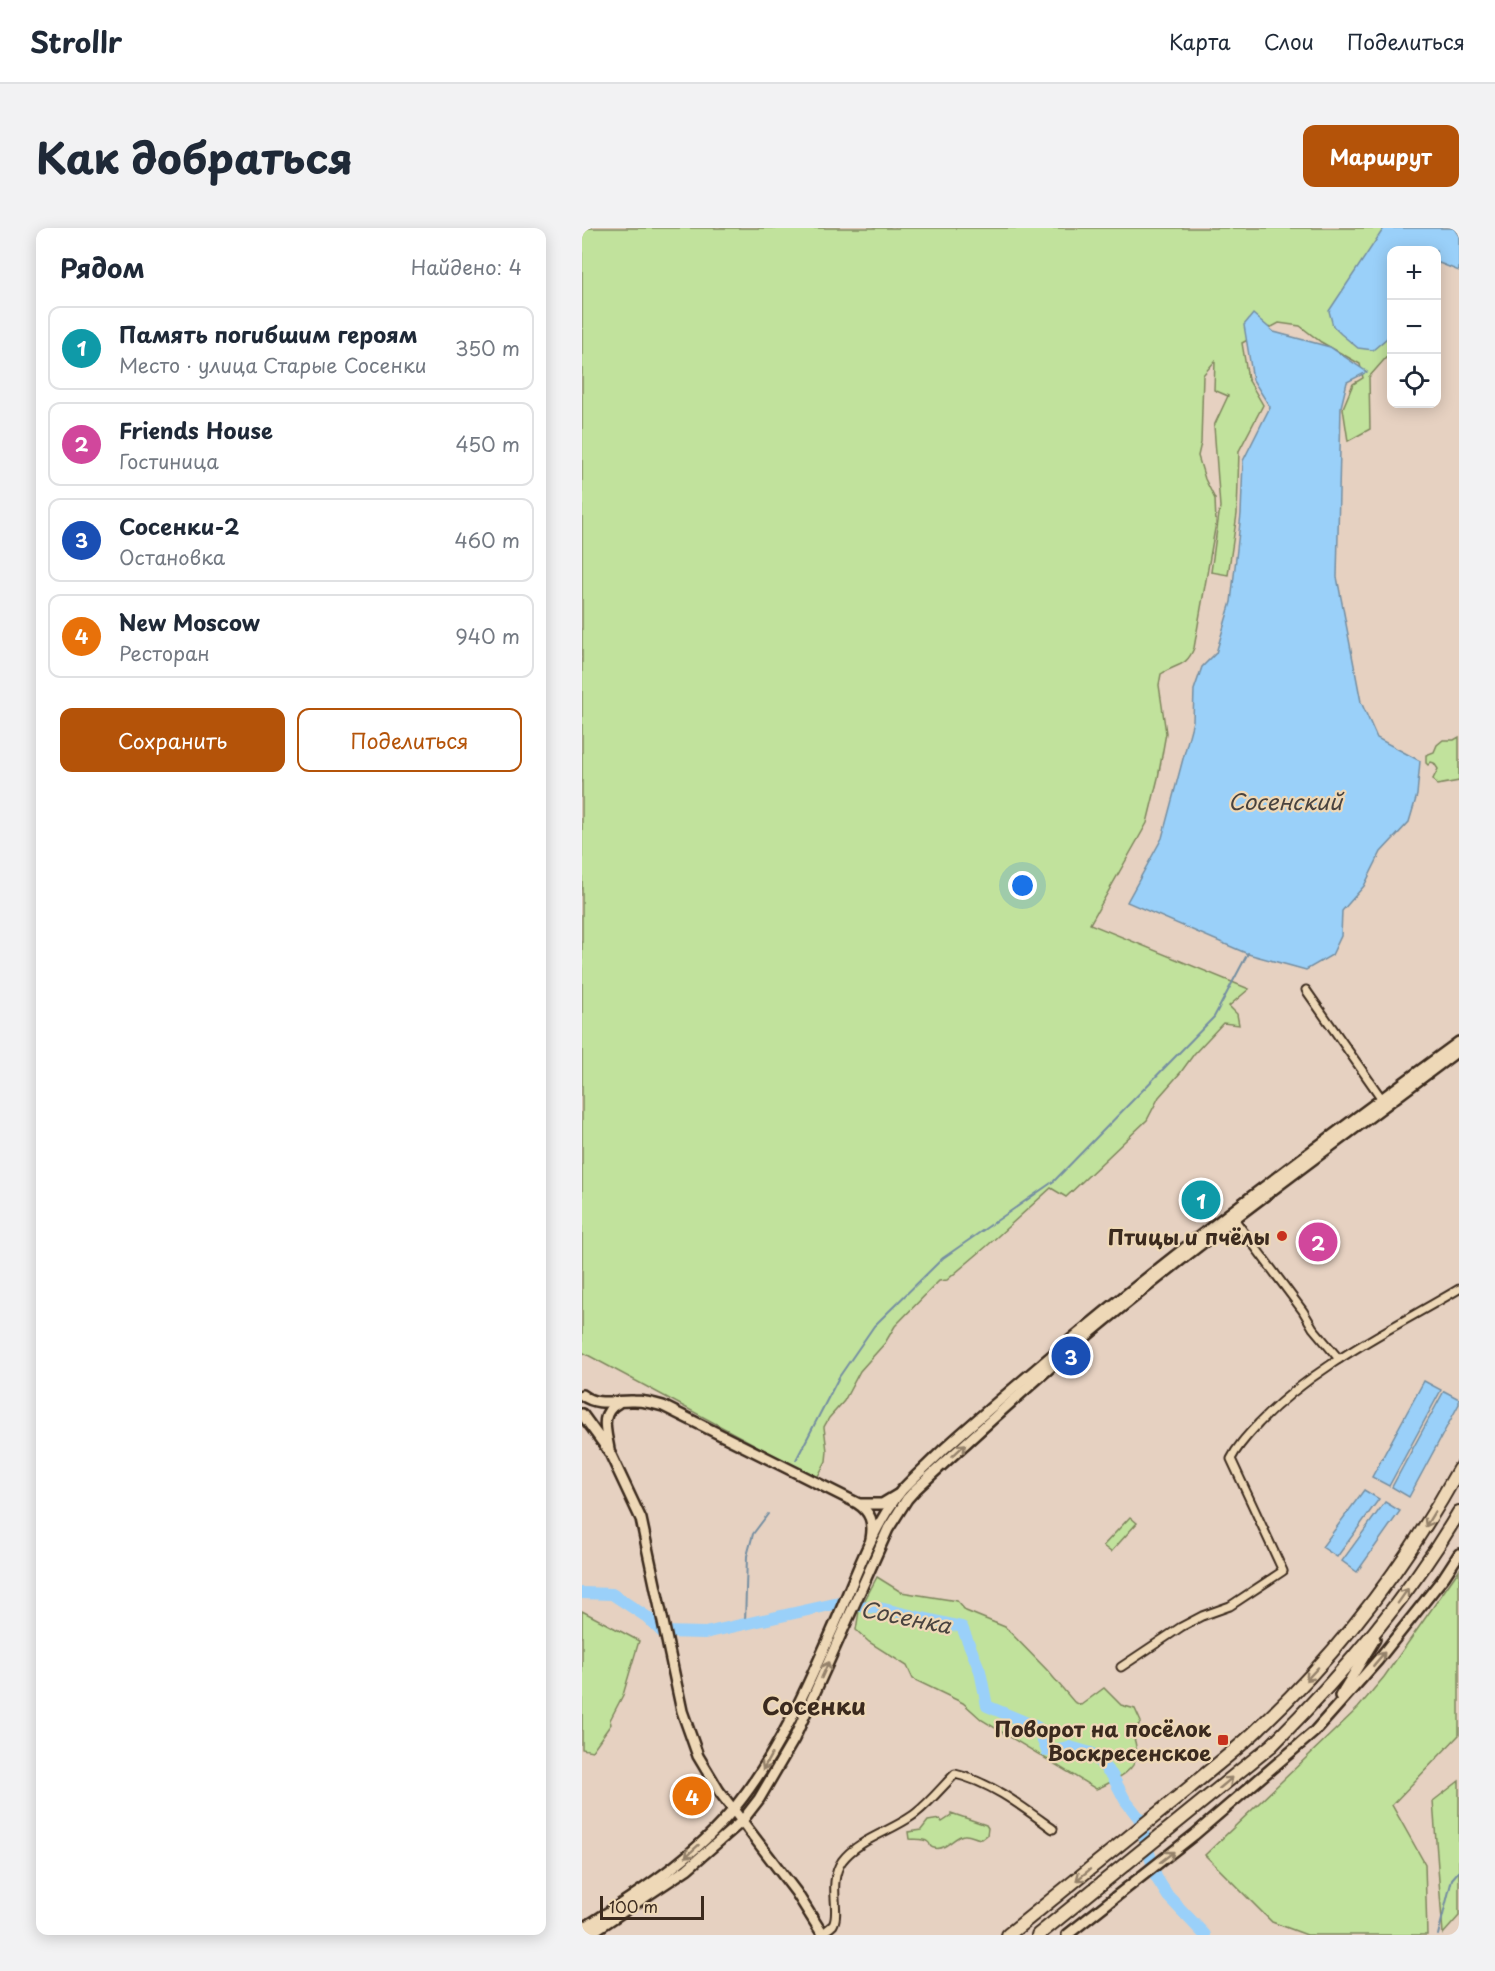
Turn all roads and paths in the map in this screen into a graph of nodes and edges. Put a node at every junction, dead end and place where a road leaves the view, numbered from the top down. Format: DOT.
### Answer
graph roads {
  1 [pos="1306,990"];
  2 [pos="1459,1042"];
  3 [pos="1459,1050"];
  4 [pos="1382,1099"];
  5 [pos="1232,1216"];
  6 [pos="1459,1289"];
  7 [pos="1339,1359"];
  8 [pos="582,1395"];
  9 [pos="619,1402"];
  10 [pos="582,1414"];
  11 [pos="609,1451"];
  12 [pos="1459,1469"];
  13 [pos="901,1492"];
  14 [pos="857,1503"];
  15 [pos="1459,1512"];
  16 [pos="870,1544"];
  17 [pos="1459,1554"];
  18 [pos="857,1586"];
  19 [pos="1386,1619"];
  20 [pos="835,1637"];
  21 [pos="1121,1667"];
  22 [pos="1326,1718"];
  23 [pos="734,1810"];
  24 [pos="742,1821"];
  25 [pos="1053,1829"];
  26 [pos="582,1929"];
  27 [pos="822,1934"];
  28 [pos="588,1935"];
  29 [pos="1008,1935"];
  30 [pos="1038,1935"];
  31 [pos="1067,1935"];
  1 -- 4 [label="street"];
  2 -- 4 [label="main road"];
  3 -- 5 [label="main road"];
  4 -- 5 [label="main road"];
  5 -- 7 [label="street"];
  5 -- 13 [label="main road"];
  18 -- 5 [label="main road, one-way"];
  6 -- 7 [label="street"];
  7 -- 21 [label="street"];
  8 -- 9 [label="main road"];
  9 -- 11 [label="main road"];
  9 -- 14 [label="main road"];
  10 -- 11 [label="main road"];
  11 -- 23 [label="main road"];
  12 -- 29 [label="highway, one-way"];
  13 -- 14 [label="main road"];
  13 -- 16 [label="main road"];
  14 -- 16 [label="main road"];
  19 -- 15 [label="highway, one-way"];
  16 -- 18 [label="main road"];
  22 -- 17 [label="main road, one-way"];
  18 -- 20 [label="main road"];
  19 -- 22 [label="main road"];
  30 -- 19 [label="highway, one-way"];
  20 -- 23 [label="main road, one-way"];
  24 -- 20 [label="main road, one-way"];
  31 -- 22 [label="main road, one-way"];
  23 -- 24 [label="main road"];
  23 -- 26 [label="main road, one-way"];
  24 -- 27 [label="main road"];
  24 -- 28 [label="main road"];
  25 -- 27 [label="street"];
}
